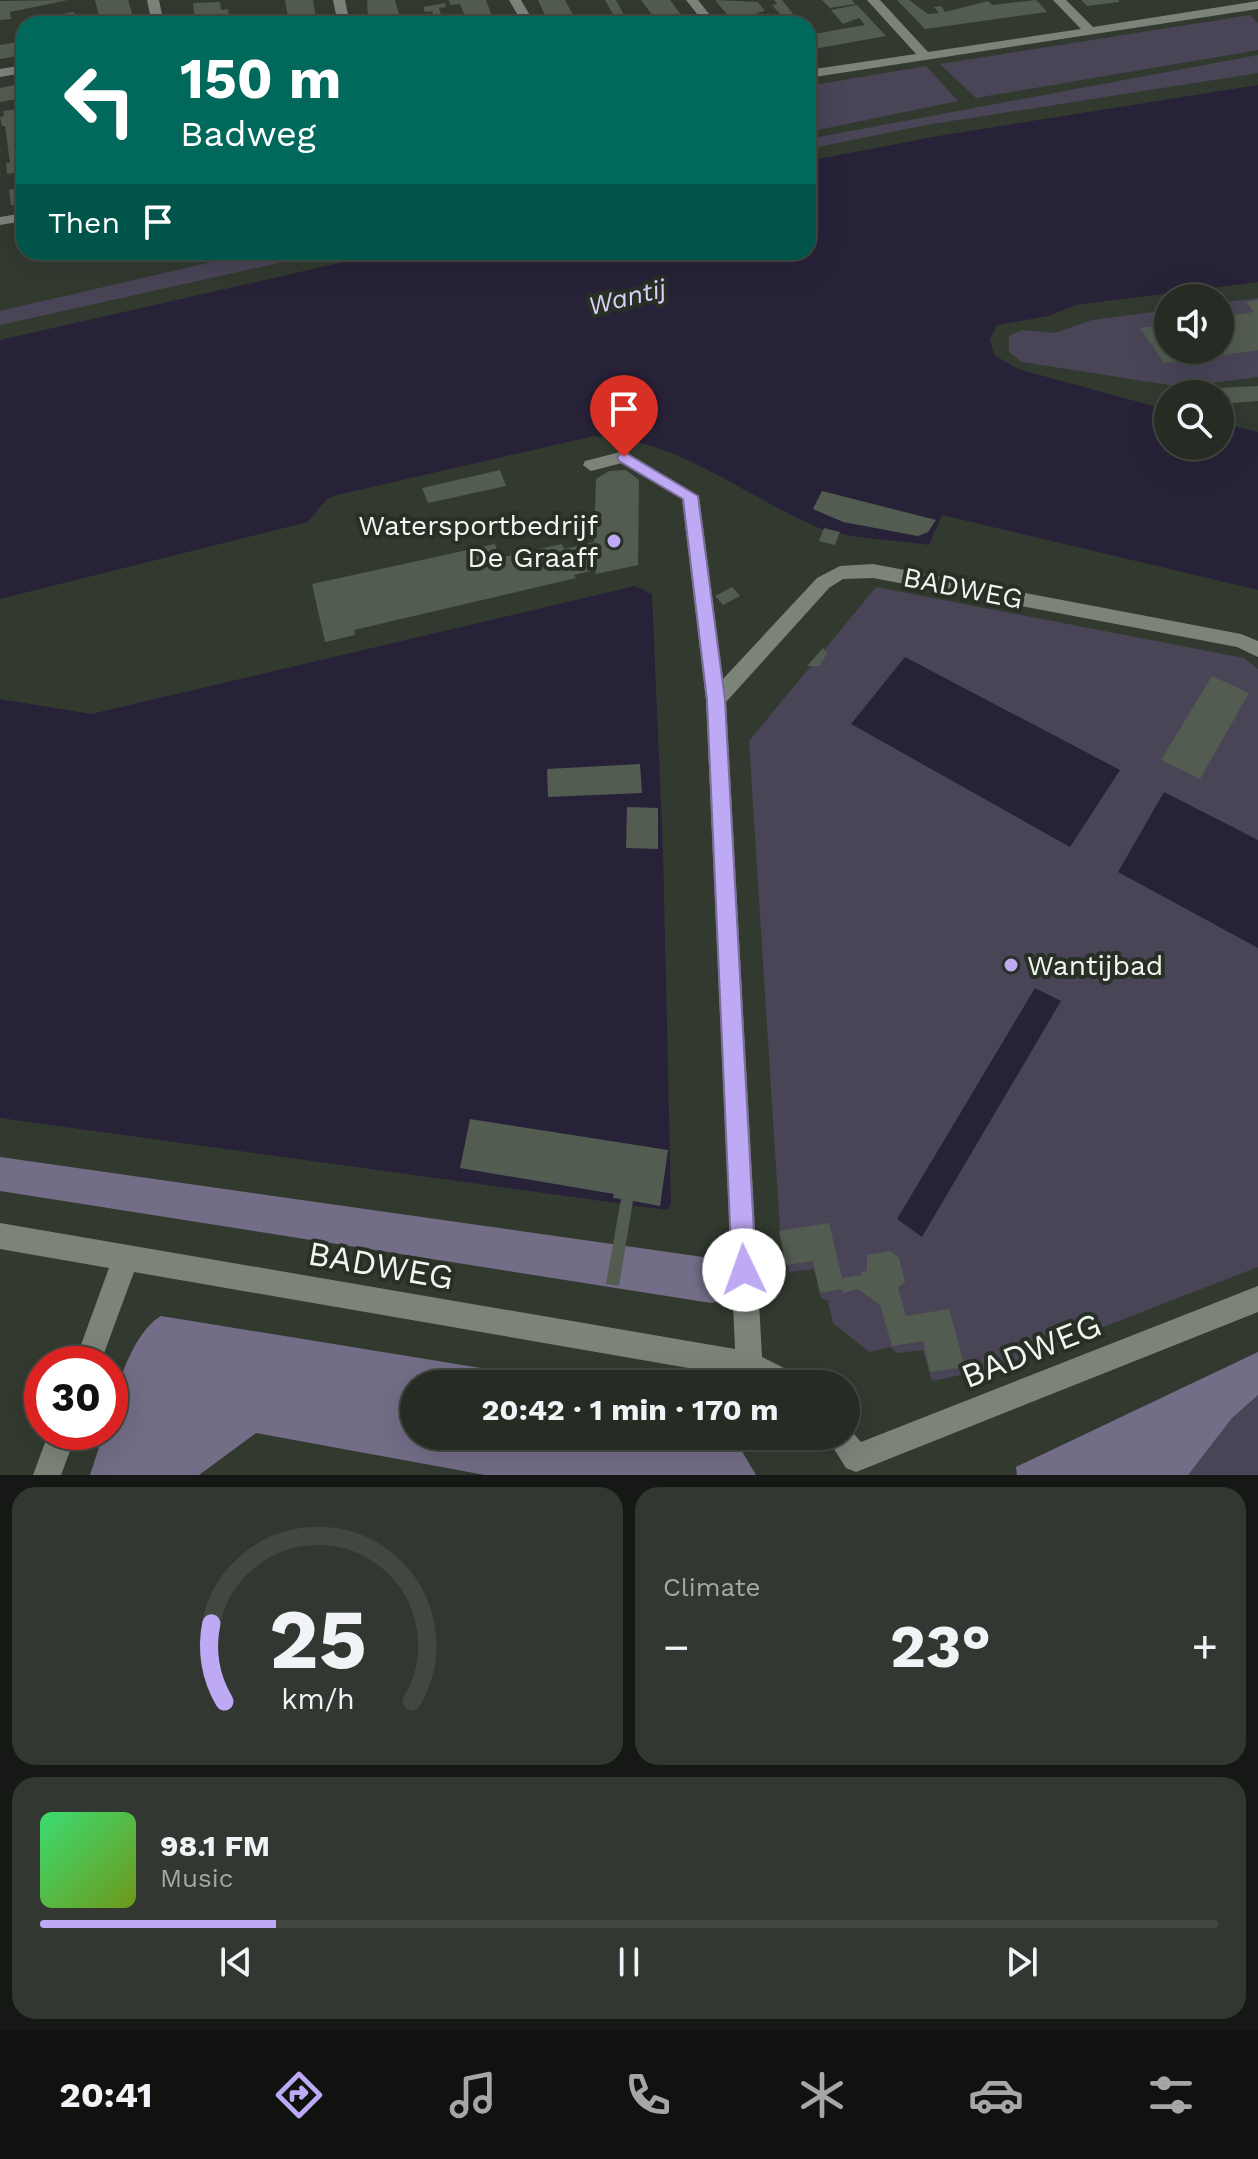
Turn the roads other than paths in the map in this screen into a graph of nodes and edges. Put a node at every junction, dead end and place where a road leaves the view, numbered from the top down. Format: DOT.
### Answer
graph roads {
  1 [pos="692,0"];
  2 [pos="873,0"];
  3 [pos="1059,0"];
  4 [pos="1248,4"];
  5 [pos="705,16"];
  6 [pos="1088,29"];
  7 [pos="923,54"];
  8 [pos="816,73"];
  9 [pos="591,465"];
  10 [pos="1258,650"];
  11 [pos="716,700"];
  12 [pos="0,1236"];
  13 [pos="126,1258"];
  14 [pos="1258,1299"];
  15 [pos="94,1346"];
  16 [pos="749,1365"];
  17 [pos="759,1370"];
  18 [pos="56,1450"];
  19 [pos="850,1456"];
  20 [pos="47,1475"];
  1 -- 5 [label="street"];
  2 -- 7 [label="street"];
  3 -- 6 [label="street"];
  4 -- 6 [label="street"];
  6 -- 7 [label="street"];
  7 -- 8 [label="street"];
  9 -- 11 [label="street"];
  10 -- 11 [label="street, BADWEG"];
  11 -- 16 [label="street"];
  12 -- 13 [label="street, BADWEG"];
  13 -- 15 [label="street"];
  13 -- 16 [label="street, BADWEG"];
  14 -- 19 [label="street, BADWEG"];
  16 -- 17 [label="street, BADWEG"];
  18 -- 20 [label="street"];
}
